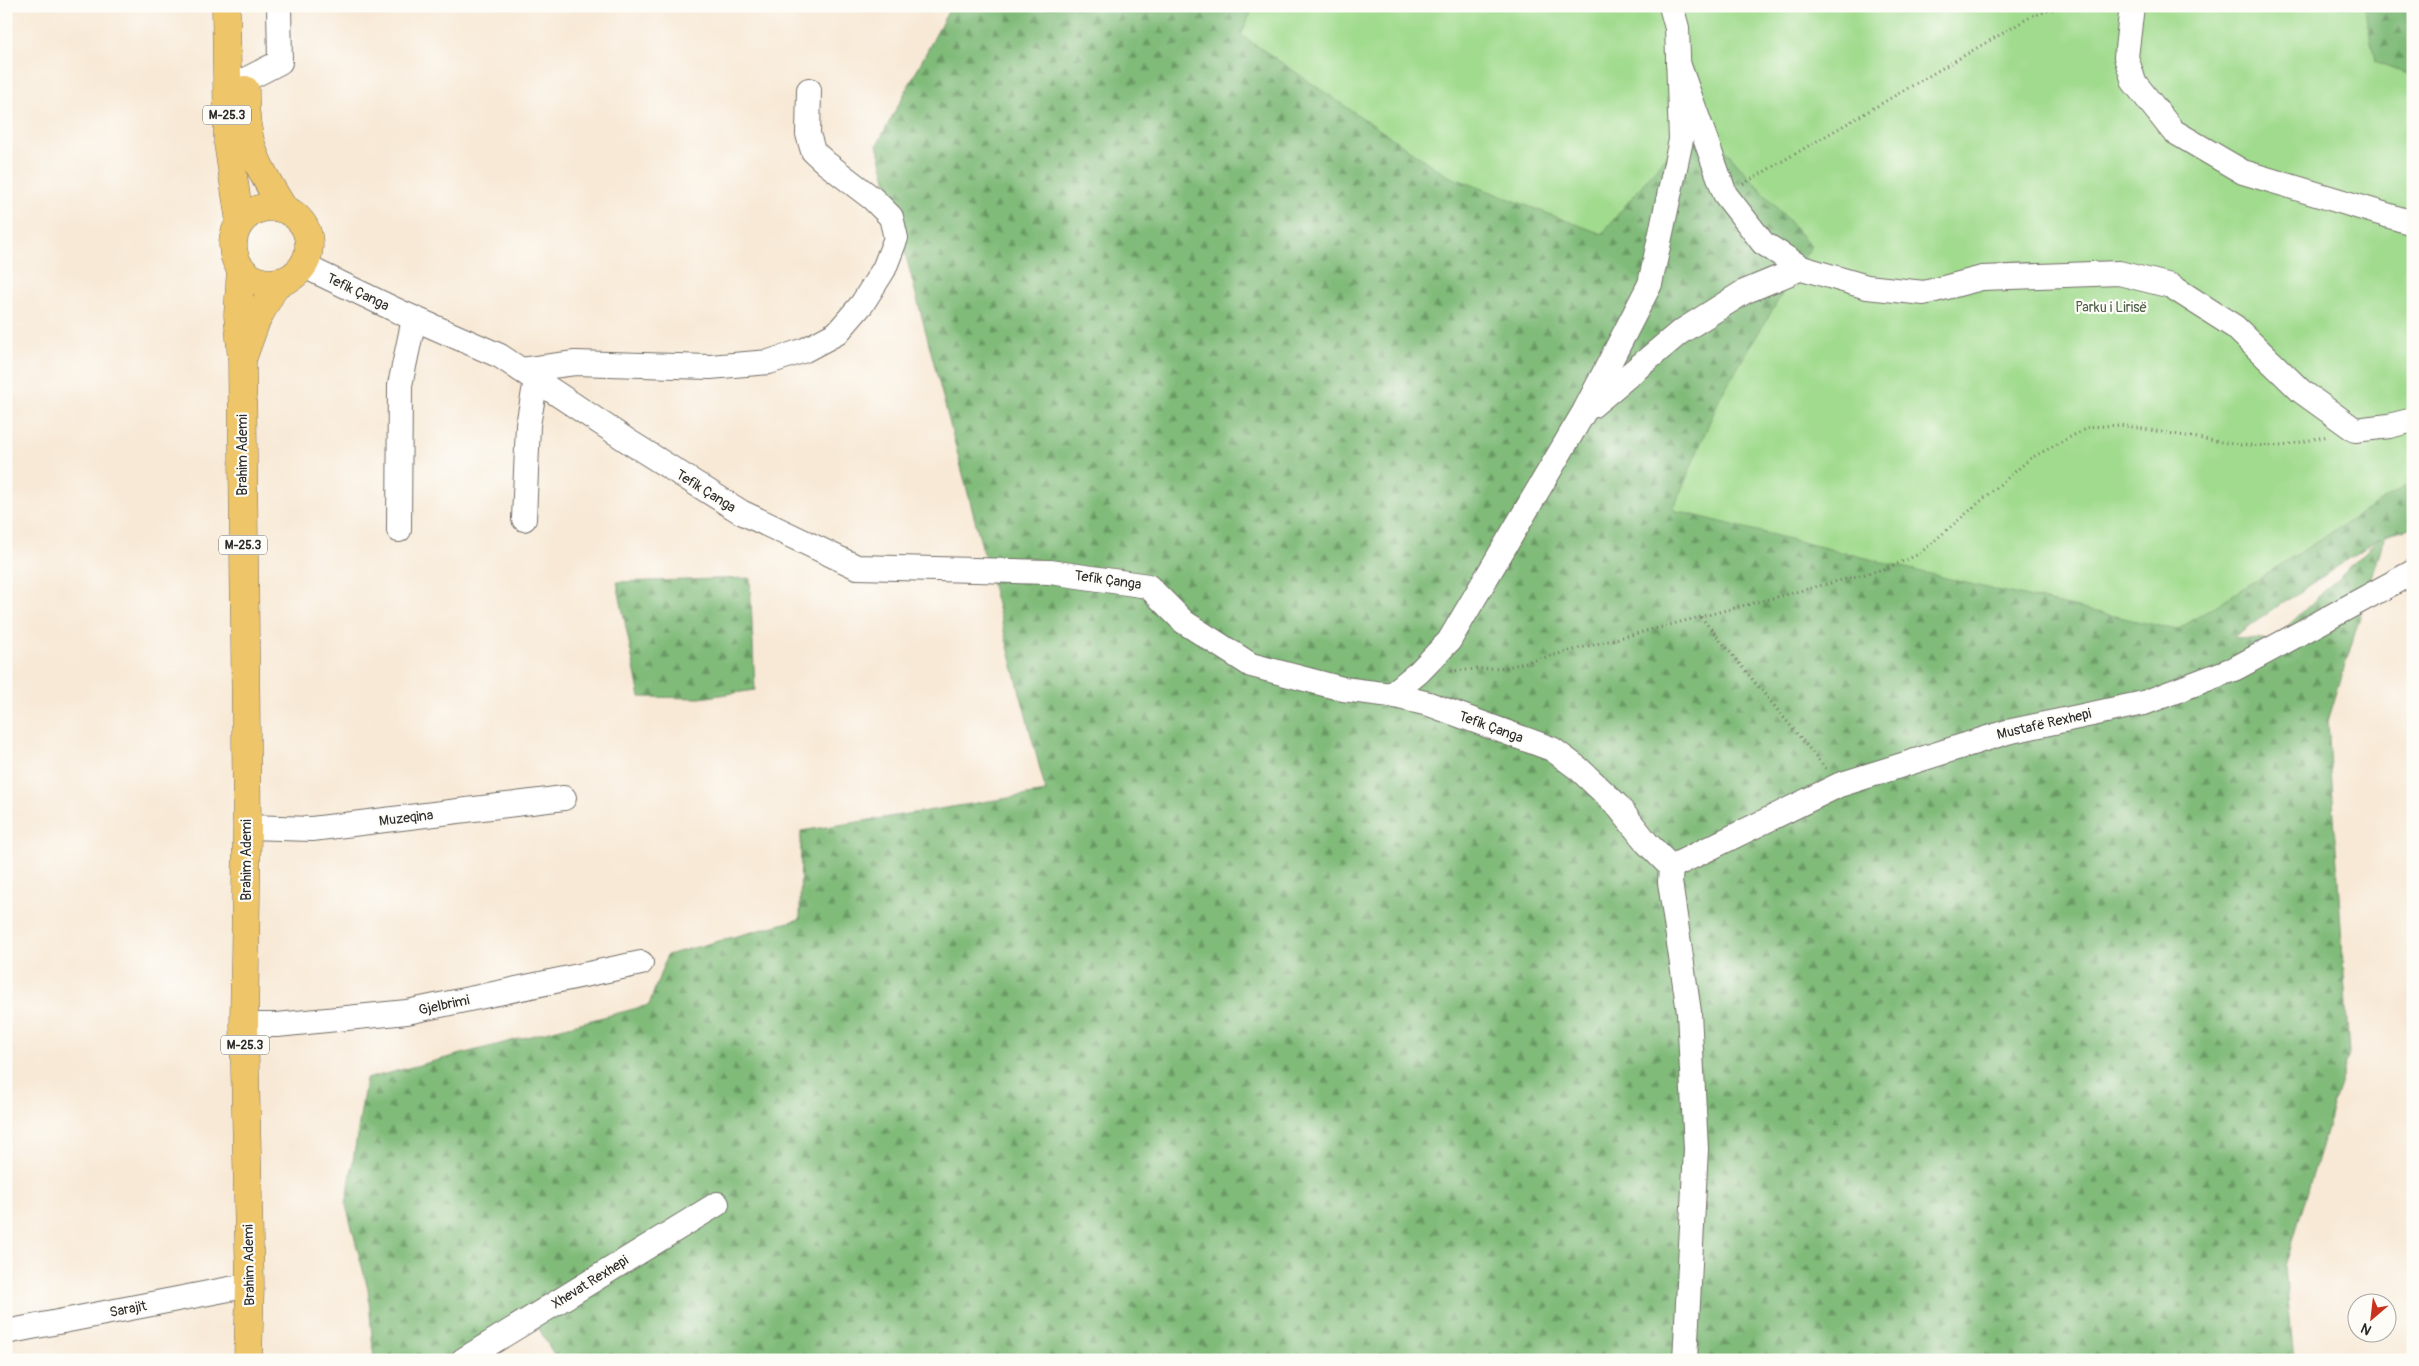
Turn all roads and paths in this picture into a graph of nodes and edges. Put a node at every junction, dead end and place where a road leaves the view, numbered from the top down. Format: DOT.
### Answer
graph roads {
  1 [pos="226,6"];
  2 [pos="245,6"];
  3 [pos="279,6"];
  4 [pos="1671,6"];
  5 [pos="2063,6"];
  6 [pos="2132,6"];
  7 [pos="1678,63"];
  8 [pos="245,80"];
  9 [pos="809,90"];
  10 [pos="1725,194"];
  11 [pos="284,210"];
  12 [pos="240,222"];
  13 [pos="2413,223"];
  14 [pos="302,265"];
  15 [pos="241,268"];
  16 [pos="1802,268"];
  17 [pos="277,282"];
  18 [pos="414,319"];
  19 [pos="242,360"];
  20 [pos="529,375"];
  21 [pos="1584,412"];
  22 [pos="2413,420"];
  23 [pos="2355,430"];
  24 [pos="524,519"];
  25 [pos="400,530"];
  26 [pos="2413,572"];
  27 [pos="1701,617"];
  28 [pos="1419,672"];
  29 [pos="1391,695"];
  30 [pos="1839,785"];
  31 [pos="564,798"];
  32 [pos="247,827"];
  33 [pos="1671,867"];
  34 [pos="641,963"];
  35 [pos="244,1025"];
  36 [pos="717,1204"];
  37 [pos="250,1285"];
  38 [pos="6,1332"];
  39 [pos="248,1360"];
  40 [pos="463,1360"];
  41 [pos="1685,1360"];
  1 -- 12 [label="main road, M-25.3"];
  2 -- 8 [label="main road, M-25.3"];
  3 -- 8 [label="street"];
  4 -- 7 [label="street"];
  5 -- 10 [label="path"];
  6 -- 13 [label="street"];
  7 -- 10 [label="street"];
  7 -- 21 [label="street"];
  8 -- 11 [label="main road, M-25.3"];
  9 -- 20 [label="street"];
  10 -- 16 [label="street"];
  11 -- 12 [label="main road"];
  11 -- 14 [label="main road"];
  12 -- 15 [label="main road"];
  14 -- 17 [label="main road"];
  14 -- 18 [label="street, Tefik Çanga"];
  15 -- 17 [label="main road"];
  15 -- 19 [label="main road, Brahim Ademi / M-25.3"];
  16 -- 21 [label="street"];
  16 -- 23 [label="street"];
  17 -- 19 [label="main road, Brahim Ademi / M-25.3"];
  18 -- 20 [label="street, Tefik Çanga"];
  18 -- 25 [label="street"];
  19 -- 32 [label="main road, Brahim Ademi / M-25.3"];
  20 -- 24 [label="street"];
  20 -- 29 [label="street, Tefik Çanga"];
  21 -- 28 [label="street"];
  22 -- 23 [label="street"];
  23 -- 27 [label="path"];
  26 -- 30 [label="street, Mustafë Rexhepi"];
  27 -- 28 [label="path"];
  27 -- 30 [label="path"];
  28 -- 29 [label="street"];
  29 -- 33 [label="street, Tefik Çanga"];
  30 -- 33 [label="street, Mustafë Rexhepi"];
  31 -- 32 [label="street, Muzeqina"];
  32 -- 35 [label="main road, Brahim Ademi / M-25.3"];
  33 -- 41 [label="street"];
  34 -- 35 [label="street, Gjelbrimi"];
  35 -- 37 [label="main road, Brahim Ademi / M-25.3"];
  36 -- 40 [label="street, Xhevat Rexhepi"];
  37 -- 38 [label="street, Sarajit"];
  37 -- 39 [label="main road, Brahim Ademi / M-25.3"];
}
